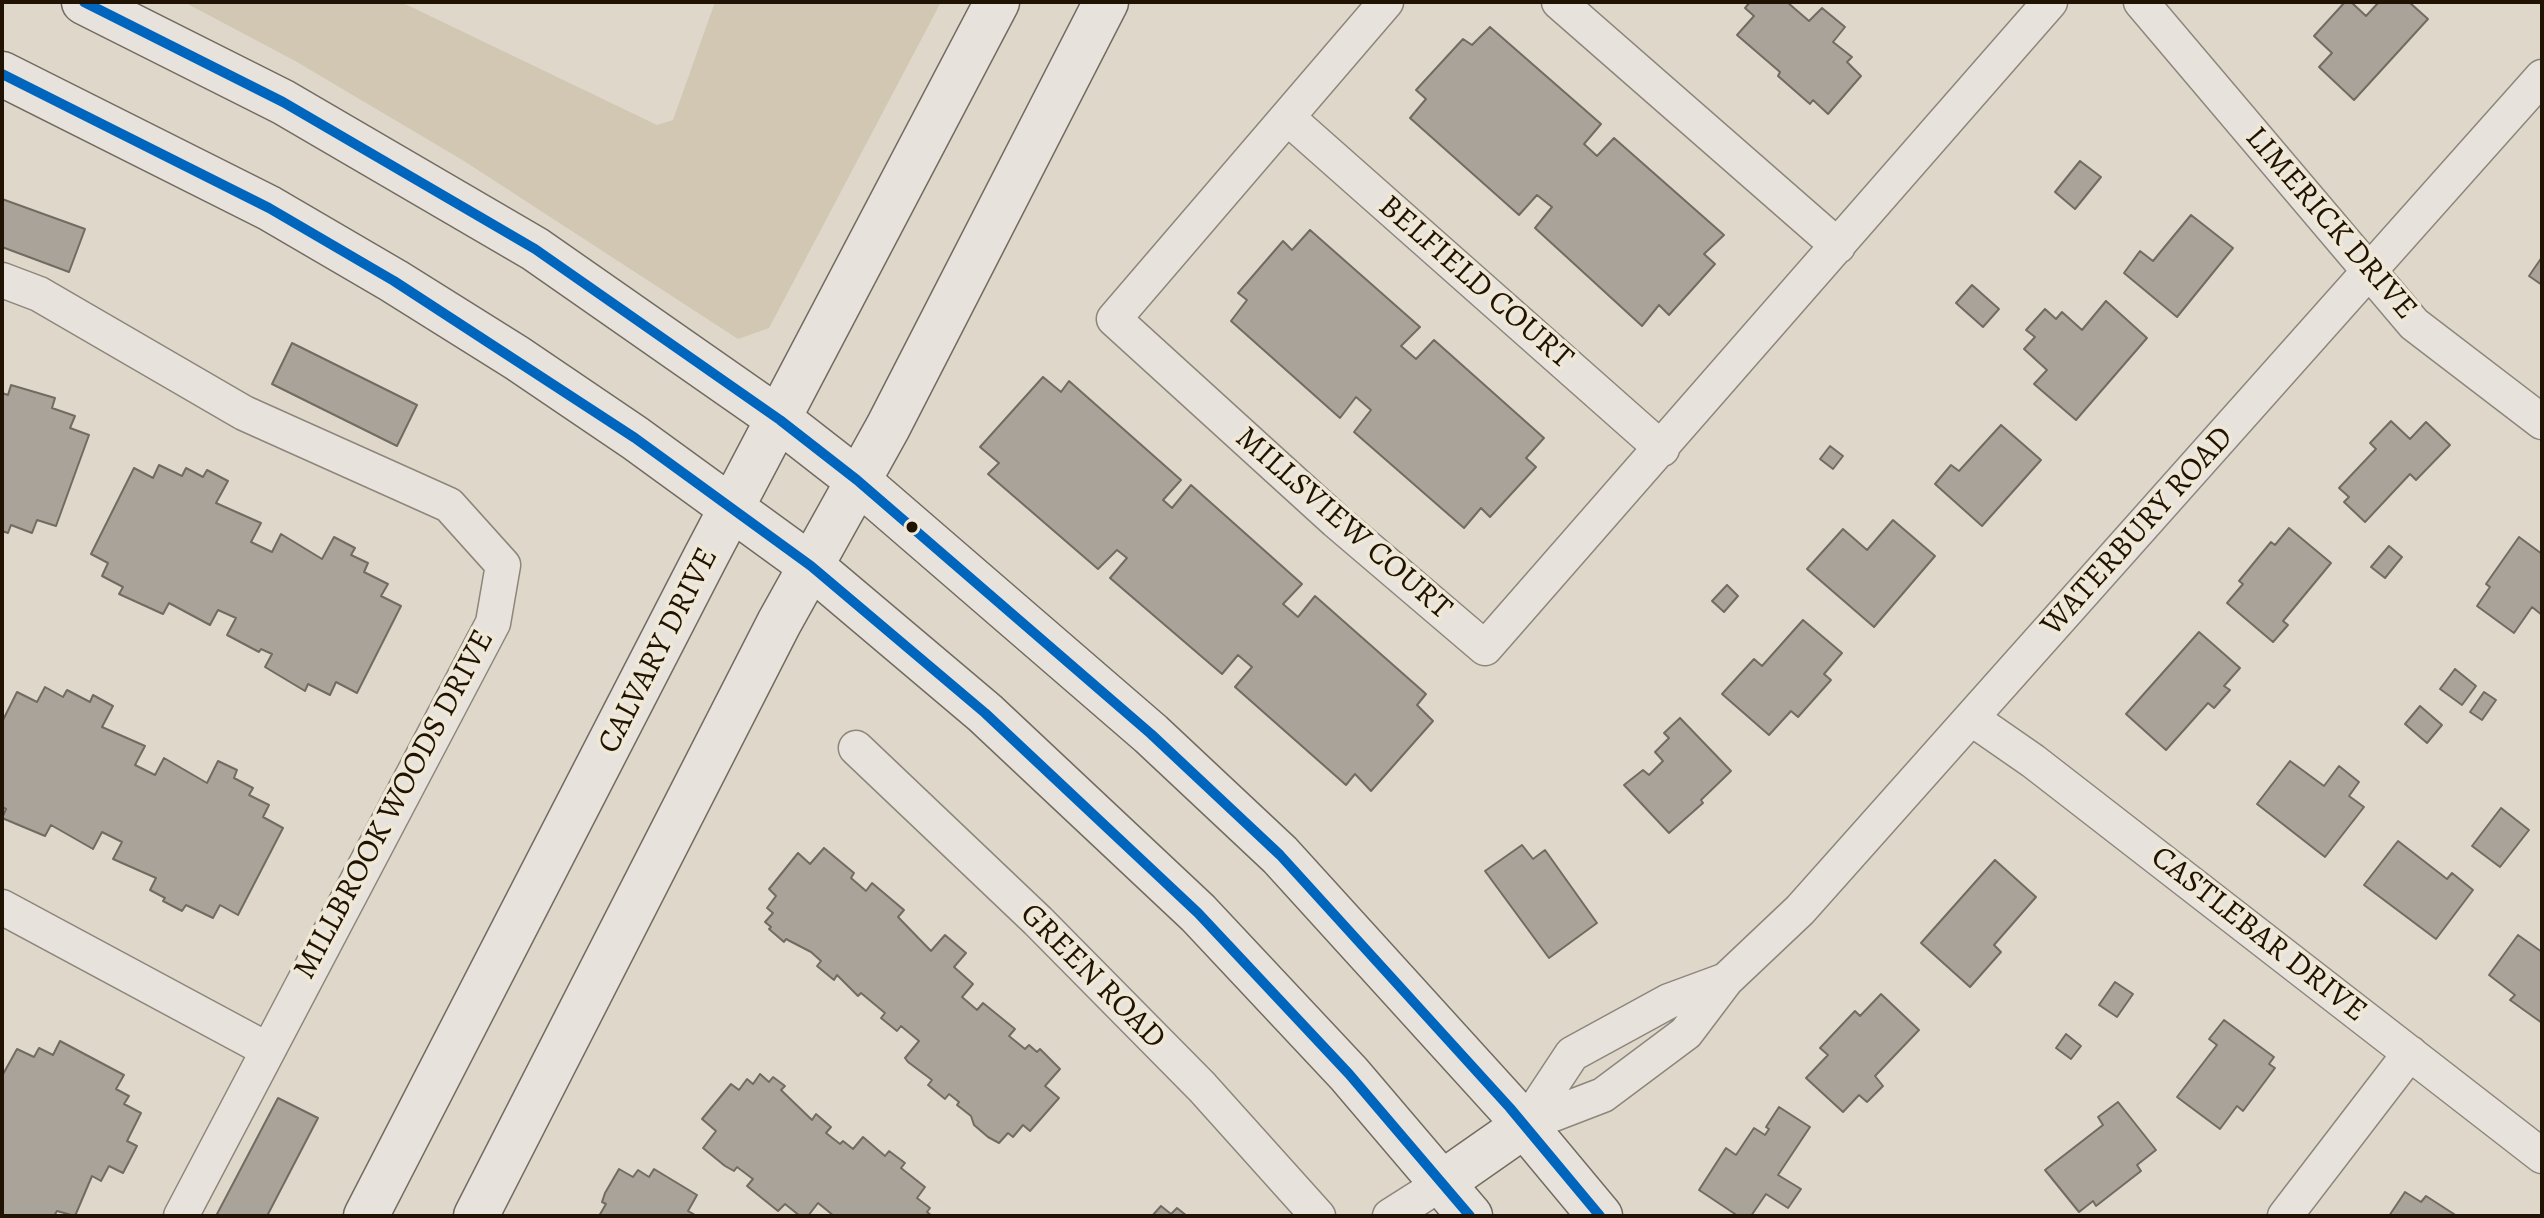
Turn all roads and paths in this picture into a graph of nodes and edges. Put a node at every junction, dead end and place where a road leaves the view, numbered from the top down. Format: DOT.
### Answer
graph roads {
  1 [pos="84,2"];
  2 [pos="997,2"];
  3 [pos="1106,2"];
  4 [pos="1386,2"];
  5 [pos="1559,2"];
  6 [pos="2050,2"];
  7 [pos="2141,2"];
  8 [pos="2,74"];
  9 [pos="2542,77"];
  10 [pos="1288,118"];
  11 [pos="1838,246"];
  12 [pos="2371,271"];
  13 [pos="2,280"];
  14 [pos="780,420"];
  15 [pos="2542,422"];
  16 [pos="1662,449"];
  17 [pos="857,480"];
  18 [pos="731,511"];
  19 [pos="811,566"];
  20 [pos="1971,718"];
  21 [pos="856,748"];
  22 [pos="2,907"];
  23 [pos="1726,980"];
  24 [pos="266,1049"];
  25 [pos="2410,1053"];
  26 [pos="1525,1125"];
  27 [pos="2542,1156"];
  28 [pos="1442,1183"];
  29 [pos="181,1216"];
  30 [pos="366,1216"];
  31 [pos="476,1216"];
  32 [pos="1318,1216"];
  33 [pos="1390,1216"];
  34 [pos="1470,1216"];
  35 [pos="1600,1216"];
  36 [pos="2285,1216"];
  1 -- 14 [label="street"];
  2 -- 14 [label="street, CALVARY DRIVE"];
  3 -- 17 [label="street"];
  4 -- 10 [label="street, MILLSVIEW COURT"];
  5 -- 11 [label="street"];
  6 -- 11 [label="street, MILLSVIEW COURT"];
  7 -- 12 [label="street, LIMERICK DRIVE"];
  8 -- 18 [label="street"];
  9 -- 12 [label="street, WATERBURY ROAD"];
  10 -- 16 [label="street, BELFIELD COURT"];
  10 -- 16 [label="street, MILLSVIEW COURT"];
  11 -- 16 [label="street, MILLSVIEW COURT"];
  12 -- 15 [label="street, LIMERICK DRIVE"];
  12 -- 20 [label="street, WATERBURY ROAD"];
  13 -- 24 [label="street, MILLBROOK WOODS DRIVE"];
  14 -- 17 [label="street"];
  14 -- 18 [label="street, CALVARY DRIVE"];
  17 -- 19 [label="street"];
  17 -- 26 [label="street"];
  18 -- 19 [label="street"];
  18 -- 30 [label="street, CALVARY DRIVE"];
  19 -- 28 [label="street"];
  19 -- 31 [label="street"];
  20 -- 23 [label="street, WATERBURY ROAD"];
  20 -- 25 [label="street, CASTLEBAR DRIVE"];
  21 -- 32 [label="street, GREEN ROAD"];
  22 -- 24 [label="street"];
  23 -- 26 [label="street, WATERBURY ROAD"];
  23 -- 26 [label="street, WATERBURY ROAD"];
  24 -- 29 [label="street, MILLBROOK WOODS DRIVE"];
  25 -- 27 [label="street, CASTLEBAR DRIVE"];
  25 -- 36 [label="street"];
  26 -- 28 [label="street"];
  26 -- 35 [label="street"];
  28 -- 33 [label="street"];
  28 -- 34 [label="street"];
}
